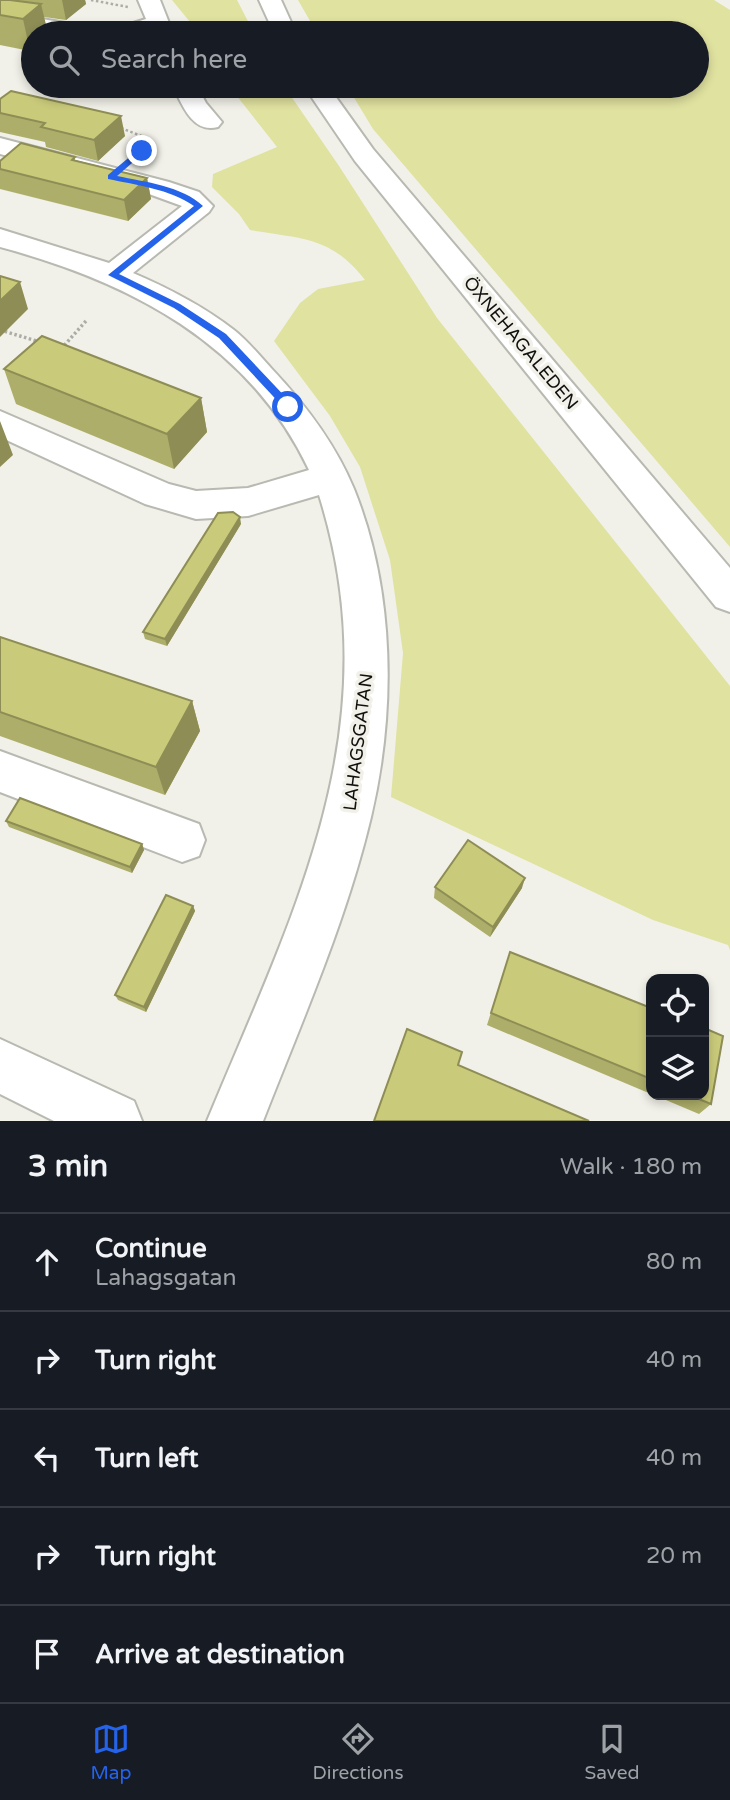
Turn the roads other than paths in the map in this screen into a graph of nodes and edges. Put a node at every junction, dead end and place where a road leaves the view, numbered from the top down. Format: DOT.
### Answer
graph roads {
  1 [pos="270,0"];
  2 [pos="141,4"];
  3 [pos="0,19"];
  4 [pos="154,21"];
  5 [pos="280,21"];
  6 [pos="21,22"];
  7 [pos="191,98"];
  8 [pos="325,98"];
  9 [pos="209,122"];
  10 [pos="0,146"];
  11 [pos="0,239"];
  12 [pos="113,275"];
  13 [pos="0,423"];
  14 [pos="329,477"];
  15 [pos="730,596"];
  16 [pos="0,771"];
  17 [pos="182,840"];
  18 [pos="0,1066"];
  19 [pos="114,1121"];
  20 [pos="235,1121"];
  1 -- 5 [label="street"];
  2 -- 4 [label="street"];
  3 -- 6 [label="street"];
  7 -- 9 [label="street"];
  8 -- 15 [label="street, ÖXNEHAGALEDEN"];
  10 -- 12 [label="street"];
  11 -- 12 [label="street, LAHAGSGATAN"];
  12 -- 14 [label="street, LAHAGSGATAN"];
  13 -- 14 [label="street"];
  14 -- 20 [label="street, LAHAGSGATAN"];
  16 -- 17 [label="street"];
  18 -- 19 [label="street"];
}
